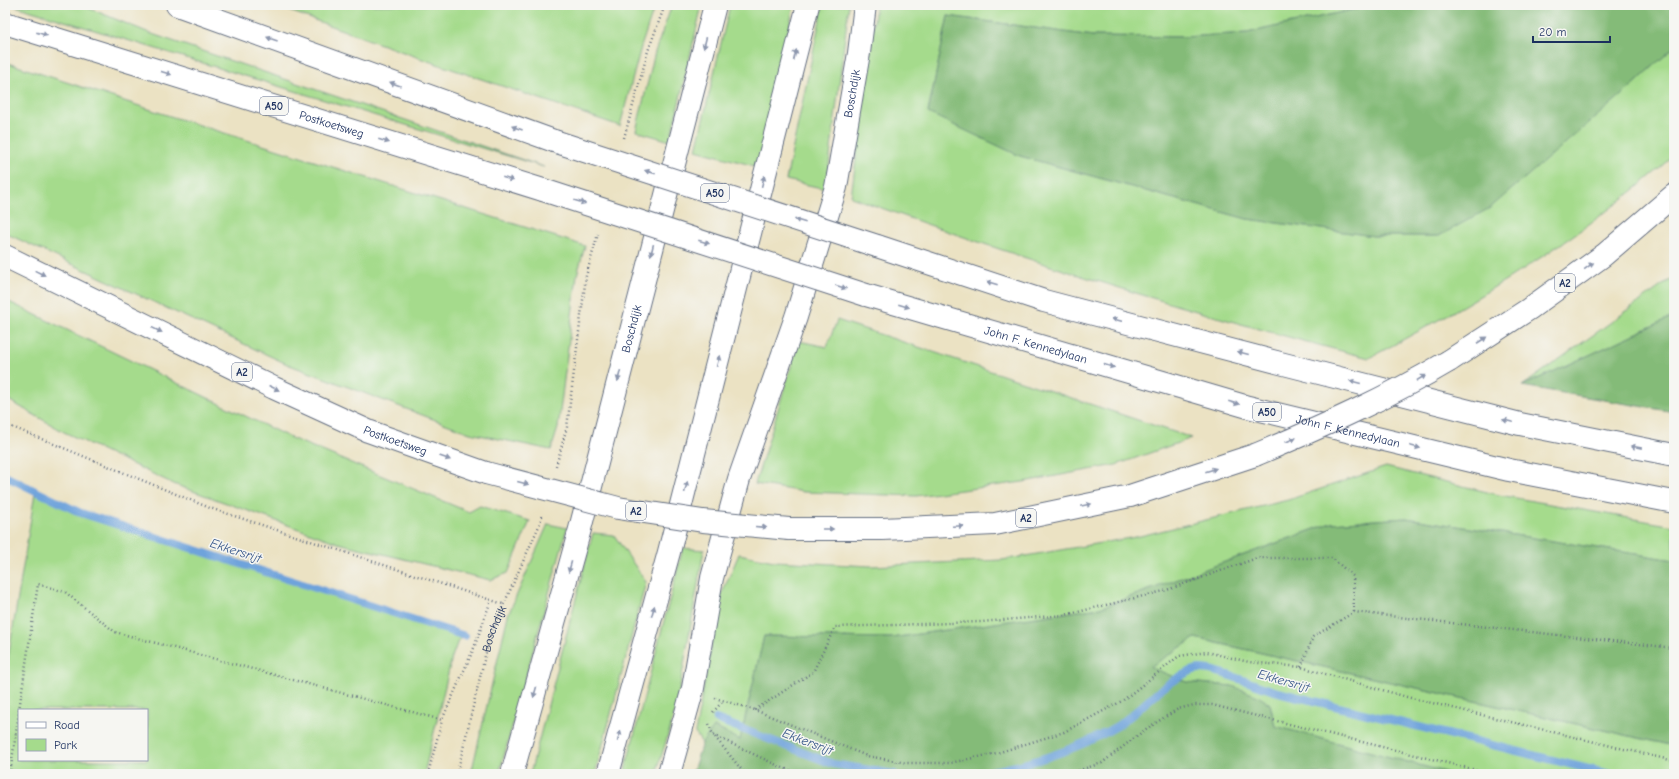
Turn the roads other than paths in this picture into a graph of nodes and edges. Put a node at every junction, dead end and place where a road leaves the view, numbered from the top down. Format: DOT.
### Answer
graph roads {
  1 [pos="176,5"];
  2 [pos="715,5"];
  3 [pos="808,5"];
  4 [pos="865,5"];
  5 [pos="5,23"];
  6 [pos="1674,195"];
  7 [pos="5,256"];
  8 [pos="866,295"];
  9 [pos="1674,455"];
  10 [pos="1674,502"];
  11 [pos="512,774"];
  12 [pos="608,774"];
  13 [pos="669,774"];
  9 -- 1 [label="main road, A50, one-way, bridge"];
  2 -- 11 [label="main road, Boschdijk, one-way"];
  12 -- 3 [label="main road, one-way"];
  4 -- 13 [label="main road, Boschdijk"];
  5 -- 8 [label="main road, Postkoetsweg / A50, one-way, bridge"];
  7 -- 6 [label="main road, Postkoetsweg / A2, one-way, bridge"];
  8 -- 10 [label="main road, John F. Kennedylaan / A50, one-way"];
}
